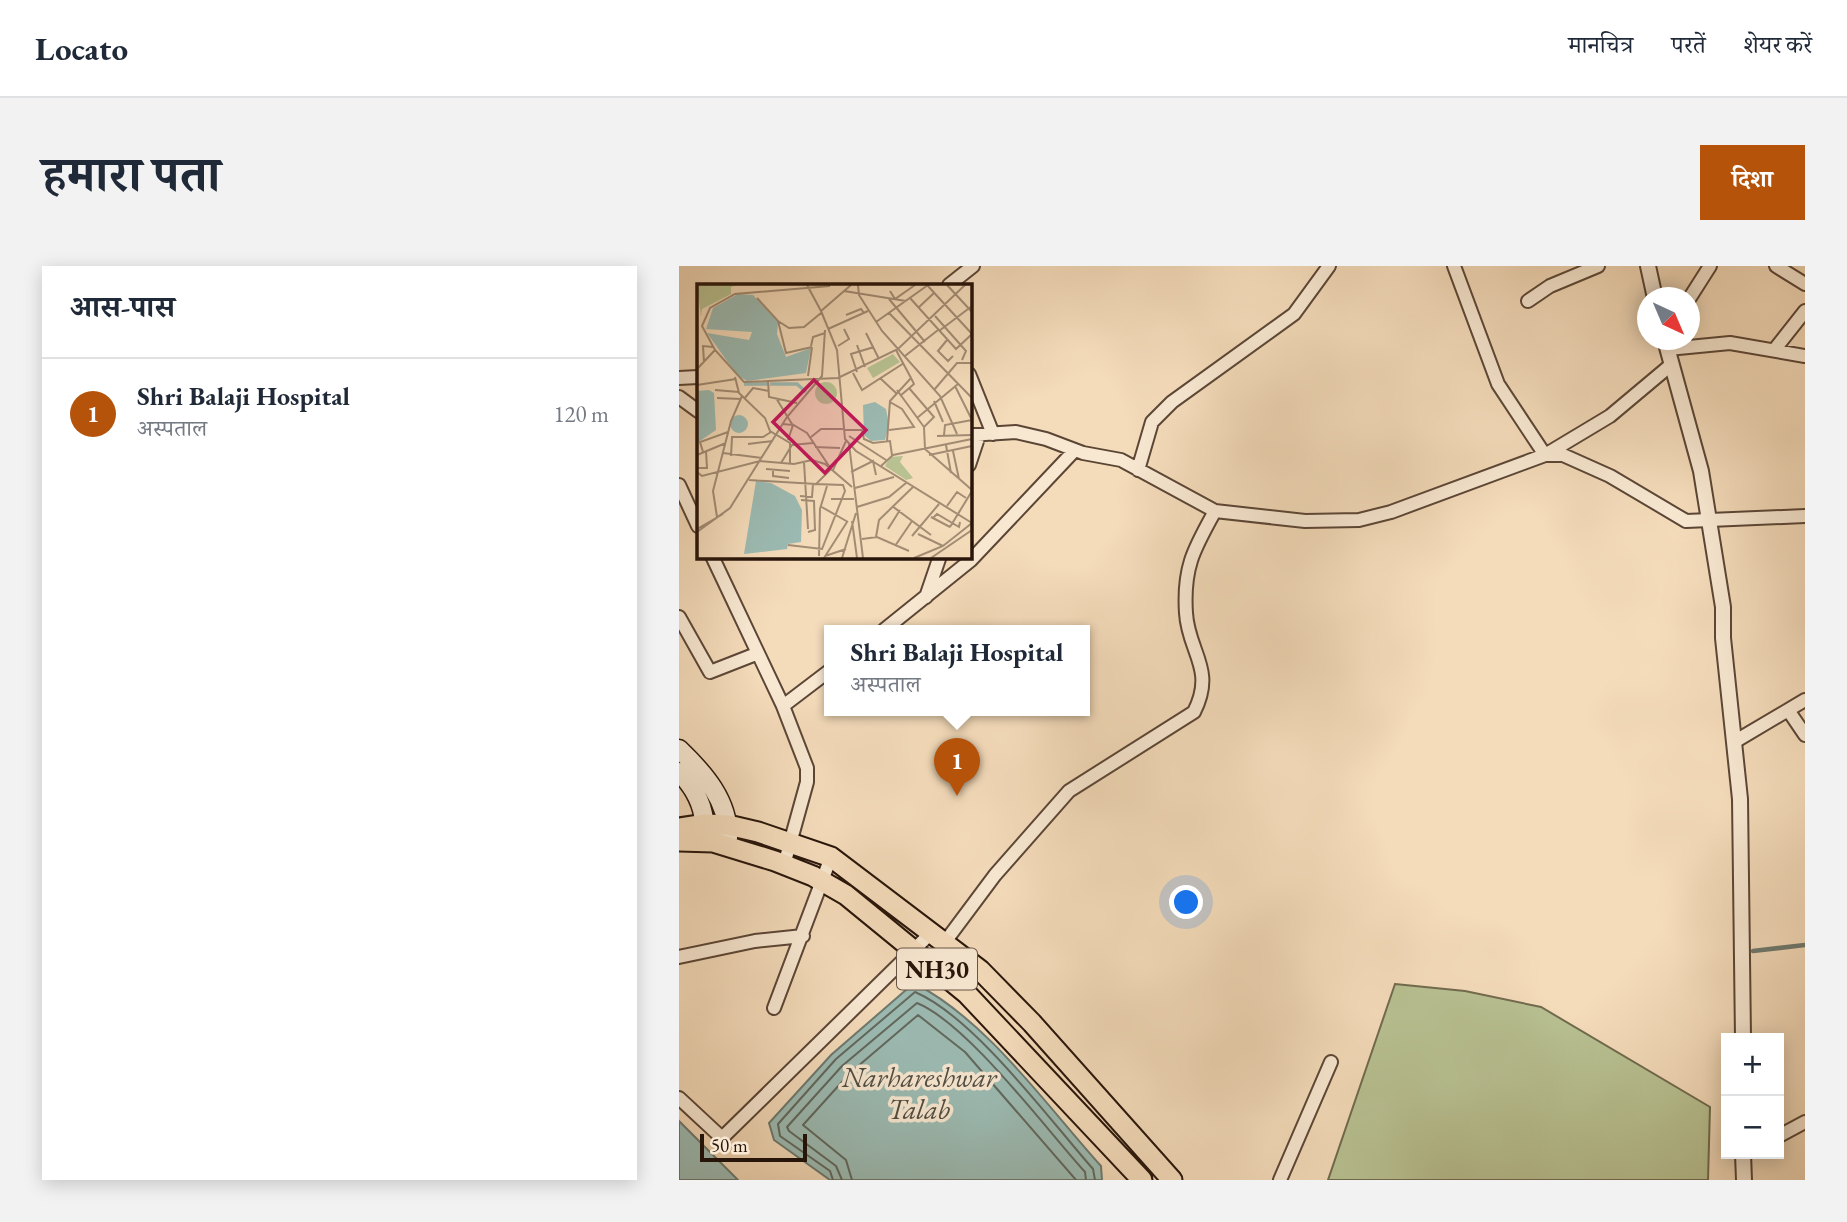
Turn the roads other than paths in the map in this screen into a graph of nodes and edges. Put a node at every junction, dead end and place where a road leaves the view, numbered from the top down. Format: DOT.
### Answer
graph roads {
  1 [pos="973,266"];
  2 [pos="1329,266"];
  3 [pos="1454,266"];
  4 [pos="1598,266"];
  5 [pos="1648,266"];
  6 [pos="1710,266"];
  7 [pos="1776,266"];
  8 [pos="962,282"];
  9 [pos="1805,284"];
  10 [pos="1653,287"];
  11 [pos="1697,287"];
  12 [pos="1528,301"];
  13 [pos="1805,311"];
  14 [pos="1700,343"];
  15 [pos="1775,349"];
  16 [pos="1668,350"];
  17 [pos="1805,356"];
  18 [pos="1672,364"];
  19 [pos="697,377"];
  20 [pos="679,378"];
  21 [pos="971,384"];
  22 [pos="679,397"];
  23 [pos="697,410"];
  24 [pos="981,435"];
  25 [pos="1075,450"];
  26 [pos="1545,455"];
  27 [pos="971,460"];
  28 [pos="1139,470"];
  29 [pos="679,485"];
  30 [pos="1215,511"];
  31 [pos="1805,516"];
  32 [pos="1709,522"];
  33 [pos="697,524"];
  34 [pos="713,558"];
  35 [pos="939,558"];
  36 [pos="926,597"];
  37 [pos="680,623"];
  38 [pos="890,625"];
  39 [pos="756,654"];
  40 [pos="824,675"];
  41 [pos="1805,700"];
  42 [pos="783,706"];
  43 [pos="1788,710"];
  44 [pos="1805,736"];
  45 [pos="1734,742"];
  46 [pos="679,749"];
  47 [pos="679,772"];
  48 [pos="728,825"];
  49 [pos="679,828"];
  50 [pos="705,832"];
  51 [pos="679,841"];
  52 [pos="792,844"];
  53 [pos="727,847"];
  54 [pos="831,857"];
  55 [pos="784,865"];
  56 [pos="822,881"];
  57 [pos="803,936"];
  58 [pos="938,937"];
  59 [pos="914,950"];
  60 [pos="679,957"];
  61 [pos="774,1009"];
  62 [pos="1742,1033"];
  63 [pos="1331,1062"];
  64 [pos="679,1098"];
  65 [pos="1805,1122"];
  66 [pos="1784,1133"];
  67 [pos="1744,1159"];
  68 [pos="1142,1180"];
  69 [pos="1172,1180"];
  70 [pos="1280,1180"];
  71 [pos="1744,1180"];
  1 -- 8 [label="street"];
  2 -- 28 [label="street"];
  3 -- 26 [label="street"];
  4 -- 12 [label="street"];
  5 -- 10 [label="street"];
  6 -- 11 [label="street"];
  7 -- 9 [label="street"];
  13 -- 15 [label="street"];
  14 -- 15 [label="street"];
  15 -- 17 [label="street"];
  16 -- 18 [label="street"];
  18 -- 26 [label="street"];
  18 -- 32 [label="street"];
  19 -- 20 [label="street"];
  21 -- 24 [label="street"];
  22 -- 23 [label="street"];
  24 -- 25 [label="street"];
  24 -- 27 [label="street"];
  25 -- 28 [label="street"];
  25 -- 36 [label="street"];
  26 -- 30 [label="street"];
  26 -- 32 [label="street"];
  28 -- 30 [label="street"];
  29 -- 33 [label="street"];
  30 -- 58 [label="street"];
  31 -- 32 [label="street"];
  32 -- 45 [label="street"];
  34 -- 39 [label="street"];
  35 -- 36 [label="street"];
  36 -- 38 [label="street"];
  37 -- 39 [label="street"];
  39 -- 42 [label="street"];
  40 -- 42 [label="street"];
  41 -- 43 [label="street"];
  42 -- 52 [label="street"];
  43 -- 44 [label="street"];
  43 -- 45 [label="street"];
  45 -- 62 [label="street"];
  46 -- 48 [label="main road"];
  47 -- 50 [label="main road"];
  48 -- 50 [label="main road, NH30"];
  48 -- 52 [label="main road, NH30"];
  48 -- 53 [label="main road"];
  49 -- 50 [label="main road, NH30"];
  50 -- 51 [label="main road, NH30"];
  50 -- 53 [label="main road, NH30"];
  52 -- 54 [label="main road, NH30"];
  52 -- 55 [label="street"];
  53 -- 55 [label="main road, NH30"];
  54 -- 56 [label="street"];
  54 -- 58 [label="main road, NH30"];
  55 -- 56 [label="main road, NH30"];
  56 -- 57 [label="street"];
  56 -- 59 [label="main road, NH30"];
  57 -- 60 [label="street"];
  57 -- 61 [label="street"];
  58 -- 59 [label="street"];
  58 -- 69 [label="main road, NH30"];
  59 -- 64 [label="street"];
  59 -- 68 [label="main road, NH30"];
  63 -- 70 [label="street"];
  65 -- 66 [label="street"];
  67 -- 71 [label="street"];
}
